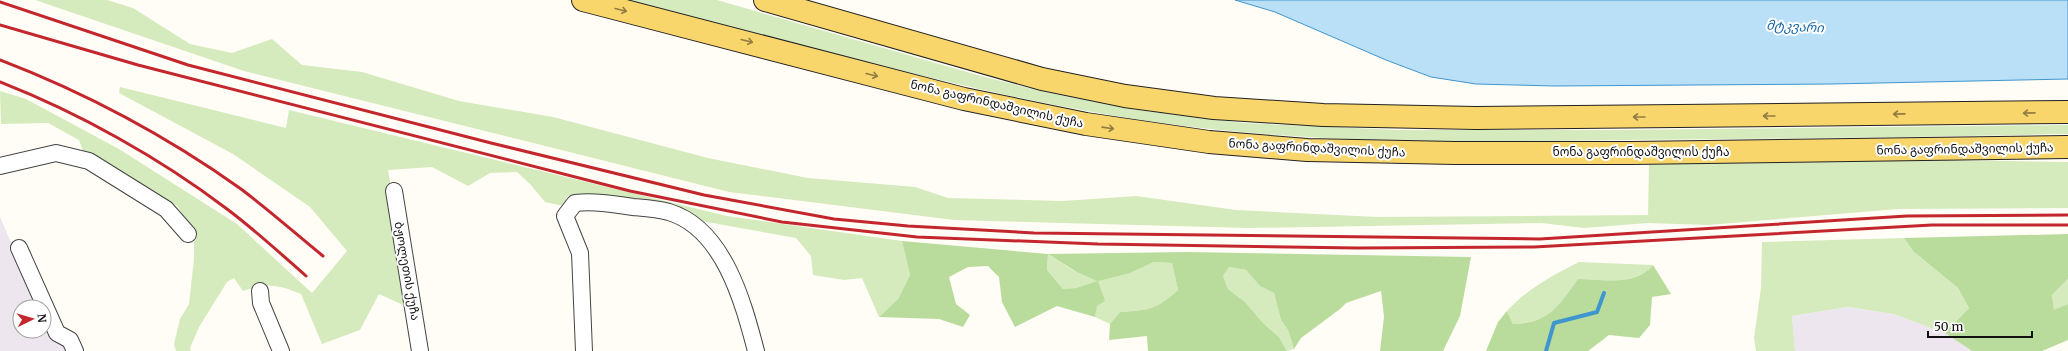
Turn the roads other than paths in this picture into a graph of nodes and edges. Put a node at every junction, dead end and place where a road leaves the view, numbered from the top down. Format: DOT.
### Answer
graph roads {
  1 [pos="583,0"];
  2 [pos="765,0"];
  3 [pos="2068,112"];
  4 [pos="2068,147"];
  5 [pos="0,166"];
  6 [pos="394,191"];
  7 [pos="188,234"];
  8 [pos="19,248"];
  9 [pos="260,291"];
  10 [pos="76,351"];
  11 [pos="281,351"];
  12 [pos="420,351"];
  13 [pos="584,351"];
  14 [pos="756,351"];
  1 -- 4 [label="main road, ნონა გაფრინდაშვილის ქუჩა, one-way"];
  3 -- 2 [label="main road, one-way"];
  5 -- 7 [label="street"];
  6 -- 12 [label="street, ბჟოლეთის ქუჩა"];
  8 -- 10 [label="street"];
  9 -- 11 [label="street"];
  13 -- 14 [label="street"];
}
